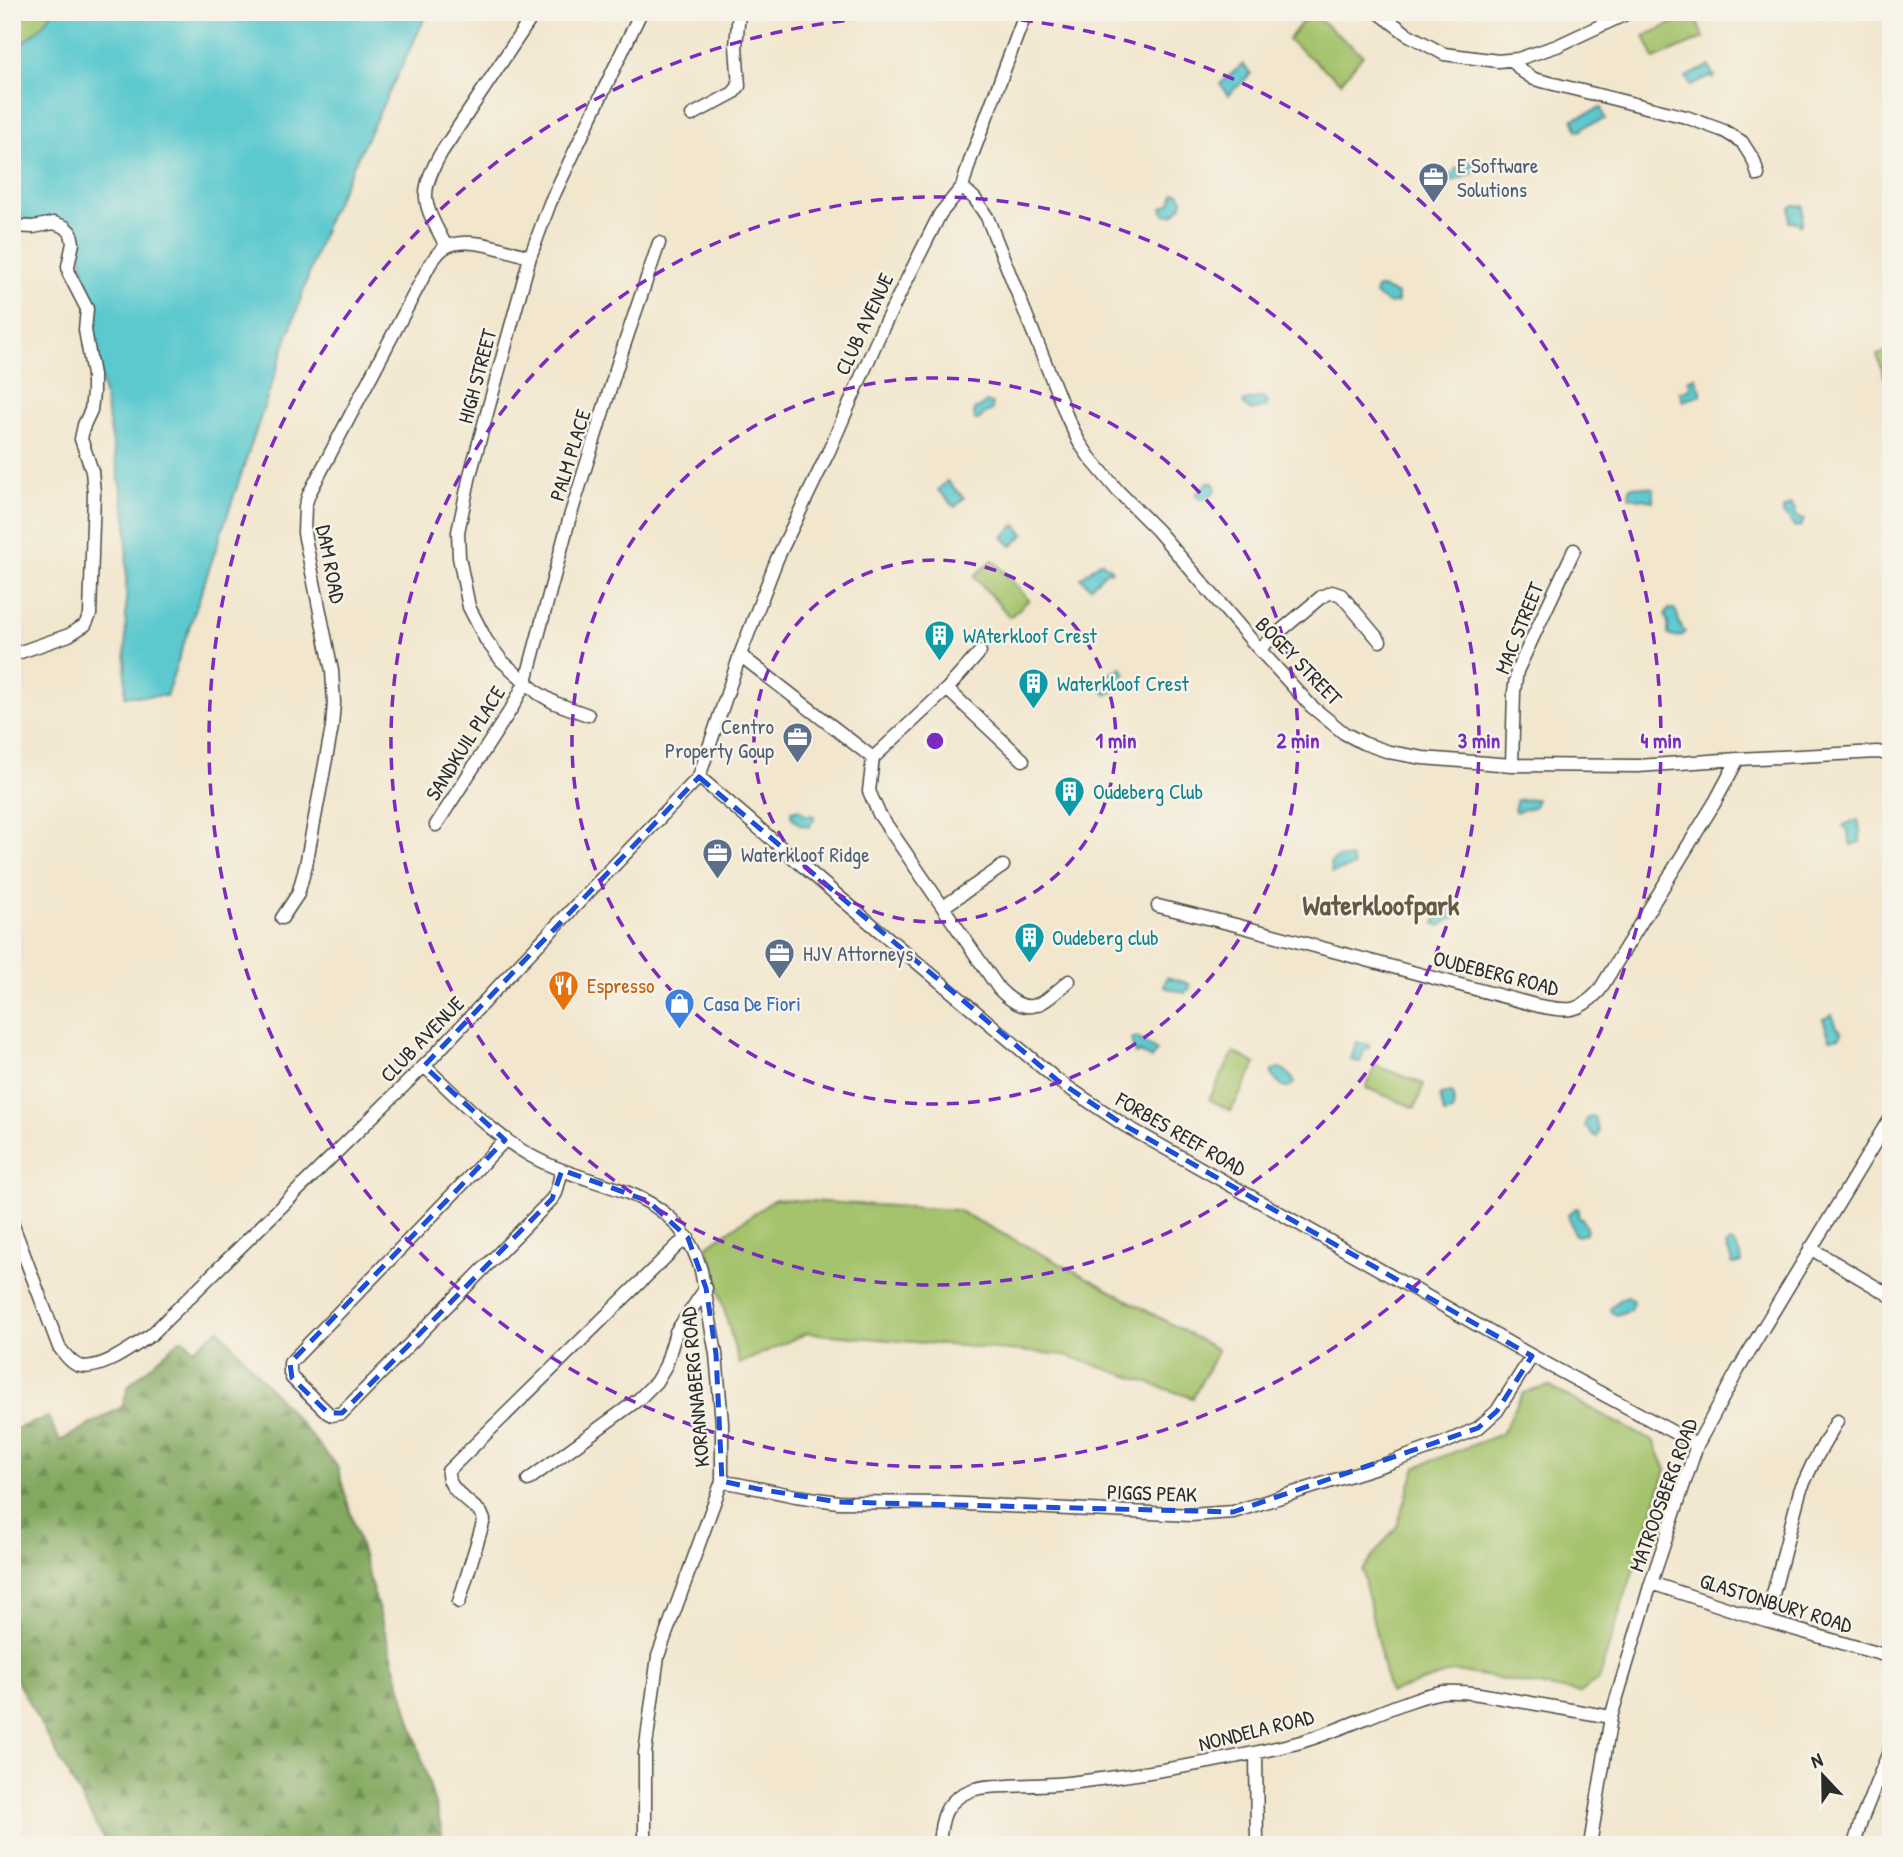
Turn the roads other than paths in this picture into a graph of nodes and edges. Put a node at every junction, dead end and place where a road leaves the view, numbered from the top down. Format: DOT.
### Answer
graph roads {
  1 [pos="535,12"];
  2 [pos="640,12"];
  3 [pos="739,12"];
  4 [pos="1026,12"];
  5 [pos="1378,12"];
  6 [pos="1630,12"];
  7 [pos="1512,60"];
  8 [pos="692,114"];
  9 [pos="1758,176"];
  10 [pos="962,187"];
  11 [pos="12,226"];
  12 [pos="659,243"];
  13 [pos="446,246"];
  14 [pos="530,257"];
  15 [pos="1574,550"];
  16 [pos="1380,641"];
  17 [pos="1259,649"];
  18 [pos="980,652"];
  19 [pos="12,655"];
  20 [pos="740,655"];
  21 [pos="526,681"];
  22 [pos="947,689"];
  23 [pos="588,715"];
  24 [pos="1891,755"];
  25 [pos="873,758"];
  26 [pos="1738,759"];
  27 [pos="1023,760"];
  28 [pos="1512,765"];
  29 [pos="699,776"];
  30 [pos="436,825"];
  31 [pos="1003,866"];
  32 [pos="1157,906"];
  33 [pos="943,907"];
  34 [pos="282,918"];
  35 [pos="1069,981"];
  36 [pos="424,1066"];
  37 [pos="1891,1116"];
  38 [pos="506,1139"];
  39 [pos="562,1170"];
  40 [pos="12,1223"];
  41 [pos="688,1238"];
  42 [pos="1810,1248"];
  43 [pos="706,1288"];
  44 [pos="1891,1296"];
  45 [pos="1532,1356"];
  46 [pos="1837,1421"];
  47 [pos="1698,1445"];
  48 [pos="528,1480"];
  49 [pos="722,1481"];
  50 [pos="1651,1583"];
  51 [pos="458,1602"];
  52 [pos="1766,1621"];
  53 [pos="1891,1657"];
  54 [pos="1611,1717"];
  55 [pos="1891,1746"];
  56 [pos="1256,1753"];
  57 [pos="645,1845"];
  58 [pos="939,1845"];
  59 [pos="1257,1845"];
  60 [pos="1590,1845"];
  61 [pos="1854,1845"];
  1 -- 13 [label="street"];
  2 -- 14 [label="street, HIGH STREET"];
  3 -- 8 [label="street"];
  4 -- 10 [label="street, CLUB AVENUE"];
  5 -- 7 [label="street"];
  6 -- 7 [label="street"];
  7 -- 9 [label="street"];
  10 -- 17 [label="street, BOGEY STREET"];
  10 -- 20 [label="street, CLUB AVENUE"];
  11 -- 19 [label="street"];
  12 -- 21 [label="street, PALM PLACE"];
  13 -- 14 [label="street"];
  13 -- 34 [label="street, DAM ROAD"];
  14 -- 21 [label="street, HIGH STREET"];
  15 -- 28 [label="street, MAC STREET"];
  16 -- 17 [label="street"];
  17 -- 28 [label="street, BOGEY STREET"];
  18 -- 22 [label="street"];
  20 -- 25 [label="street"];
  20 -- 29 [label="street, CLUB AVENUE"];
  21 -- 23 [label="street, HIGH STREET"];
  21 -- 30 [label="street, SANDKUIL PLACE"];
  22 -- 25 [label="street"];
  22 -- 27 [label="street"];
  24 -- 26 [label="street, BOGEY STREET"];
  25 -- 33 [label="street"];
  26 -- 28 [label="street, BOGEY STREET"];
  26 -- 32 [label="street, OUDEBERG ROAD"];
  29 -- 36 [label="street, CLUB AVENUE"];
  29 -- 45 [label="street, FORBES REEF ROAD"];
  31 -- 33 [label="street"];
  33 -- 35 [label="street"];
  36 -- 38 [label="street, KORANNABERG ROAD"];
  36 -- 40 [label="street, CLUB AVENUE"];
  37 -- 42 [label="street, MATROOSBERG ROAD"];
  38 -- 39 [label="street, KORANNABERG ROAD"];
  38 -- 39 [label="street"];
  39 -- 41 [label="street, KORANNABERG ROAD"];
  41 -- 43 [label="street, KORANNABERG ROAD"];
  41 -- 51 [label="street"];
  42 -- 44 [label="street"];
  42 -- 47 [label="street, MATROOSBERG ROAD"];
  43 -- 48 [label="street"];
  43 -- 49 [label="street, KORANNABERG ROAD"];
  45 -- 47 [label="street, FORBES REEF ROAD"];
  45 -- 49 [label="street, PIGGS PEAK"];
  46 -- 52 [label="street"];
  47 -- 50 [label="street, MATROOSBERG ROAD"];
  49 -- 57 [label="street, KORANNABERG ROAD"];
  50 -- 52 [label="street, GLASTONBURY ROAD"];
  50 -- 54 [label="street, MATROOSBERG ROAD"];
  52 -- 53 [label="street, GLASTONBURY ROAD"];
  54 -- 56 [label="street, NONDELA ROAD"];
  54 -- 60 [label="street, MATROOSBERG ROAD"];
  55 -- 61 [label="street"];
  56 -- 58 [label="street, NONDELA ROAD"];
  56 -- 59 [label="street"];
}
